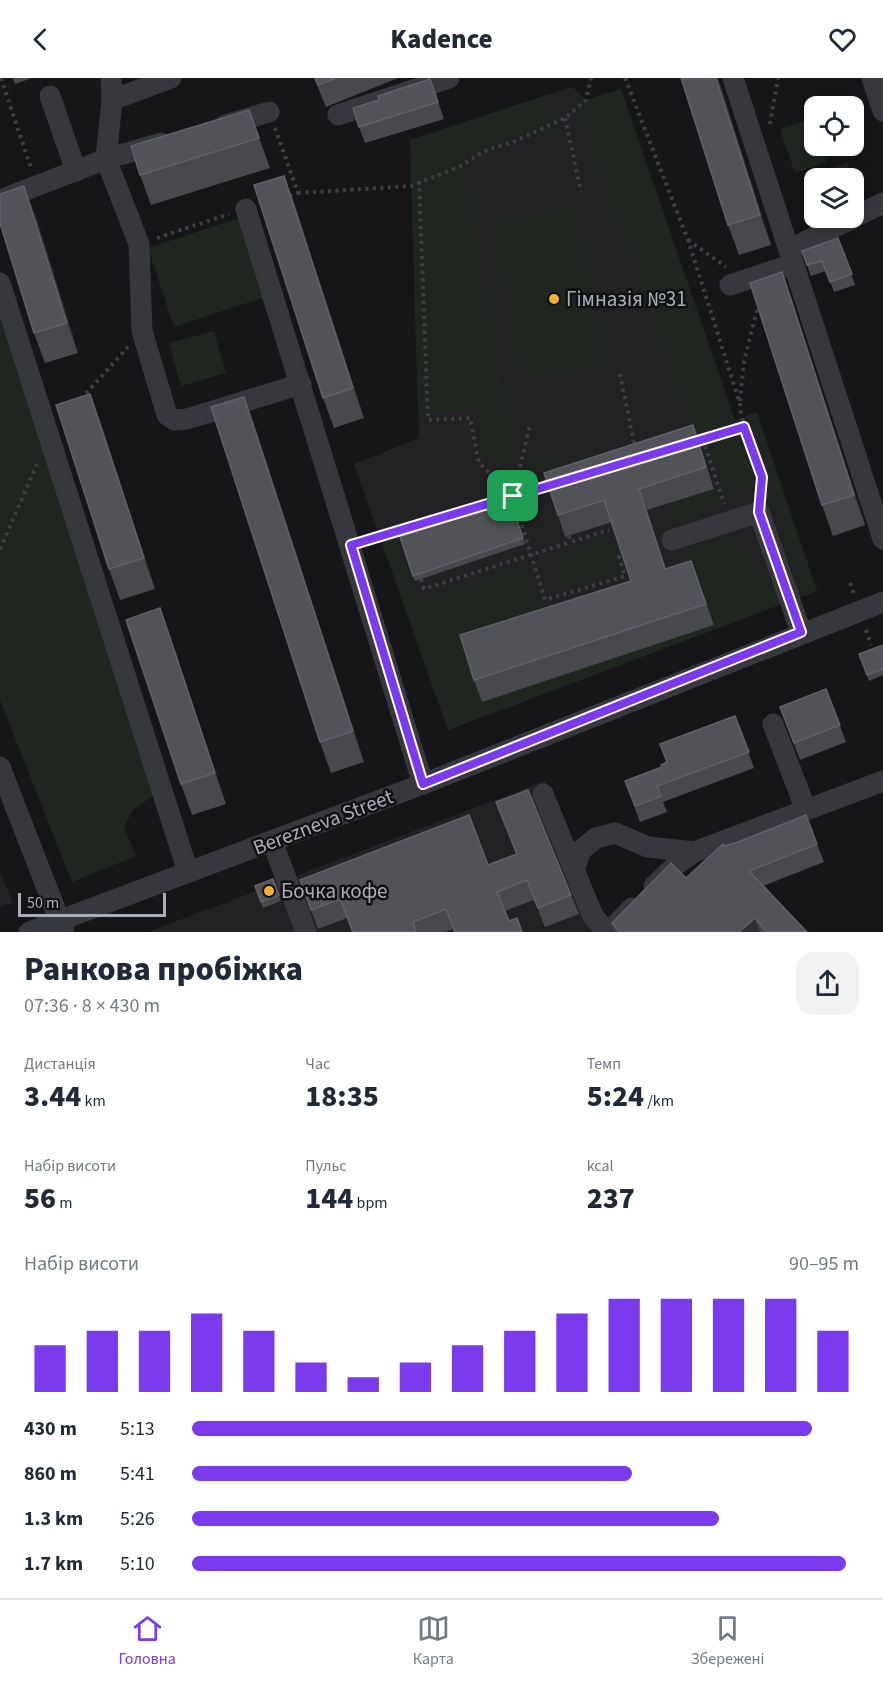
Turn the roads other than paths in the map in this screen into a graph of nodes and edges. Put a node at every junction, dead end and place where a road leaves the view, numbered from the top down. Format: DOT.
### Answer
graph roads {
  1 [pos="111,78"];
  2 [pos="171,78"];
  3 [pos="449,78"];
  4 [pos="732,78"];
  5 [pos="872,78"];
  6 [pos="426,82"];
  7 [pos="50,96"];
  8 [pos="112,100"];
  9 [pos="883,111"];
  10 [pos="269,112"];
  11 [pos="338,115"];
  12 [pos="204,131"];
  13 [pos="182,137"];
  14 [pos="106,159"];
  15 [pos="75,171"];
  16 [pos="0,200"];
  17 [pos="883,203"];
  18 [pos="246,209"];
  19 [pos="791,257"];
  20 [pos="0,284"];
  21 [pos="730,285"];
  22 [pos="301,384"];
  23 [pos="883,539"];
  24 [pos="672,540"];
  25 [pos="883,602"];
  26 [pos="801,632"];
  27 [pos="773,724"];
  28 [pos="0,767"];
  29 [pos="883,781"];
  30 [pos="423,784"];
  31 [pos="543,794"];
  32 [pos="806,810"];
  33 [pos="272,841"];
  34 [pos="694,852"];
  35 [pos="574,870"];
  36 [pos="188,872"];
  37 [pos="62,926"];
  38 [pos="29,932"];
  39 [pos="306,932"];
  40 [pos="608,932"];
  1 -- 8 [label="street"];
  2 -- 8 [label="street"];
  3 -- 6 [label="street"];
  4 -- 19 [label="street"];
  5 -- 9 [label="street"];
  6 -- 11 [label="street"];
  7 -- 15 [label="street"];
  8 -- 14 [label="street"];
  10 -- 12 [label="street"];
  13 -- 14 [label="street"];
  14 -- 15 [label="street"];
  14 -- 22 [label="street"];
  15 -- 16 [label="street"];
  17 -- 19 [label="street"];
  18 -- 22 [label="street"];
  19 -- 21 [label="street"];
  19 -- 23 [label="street"];
  20 -- 36 [label="street"];
  22 -- 30 [label="street"];
  24 -- 26 [label="street"];
  25 -- 26 [label="street, Berezneva Street"];
  26 -- 30 [label="street, Berezneva Street"];
  27 -- 32 [label="street"];
  28 -- 37 [label="street"];
  29 -- 32 [label="street"];
  30 -- 33 [label="street, Berezneva Street"];
  31 -- 35 [label="street"];
  32 -- 34 [label="street"];
  33 -- 36 [label="street, Berezneva Street"];
  33 -- 39 [label="street"];
  34 -- 35 [label="street"];
  34 -- 40 [label="street"];
  35 -- 40 [label="street"];
  36 -- 37 [label="street, Berezneva Street"];
  37 -- 38 [label="street, Berezneva Street"];
}
